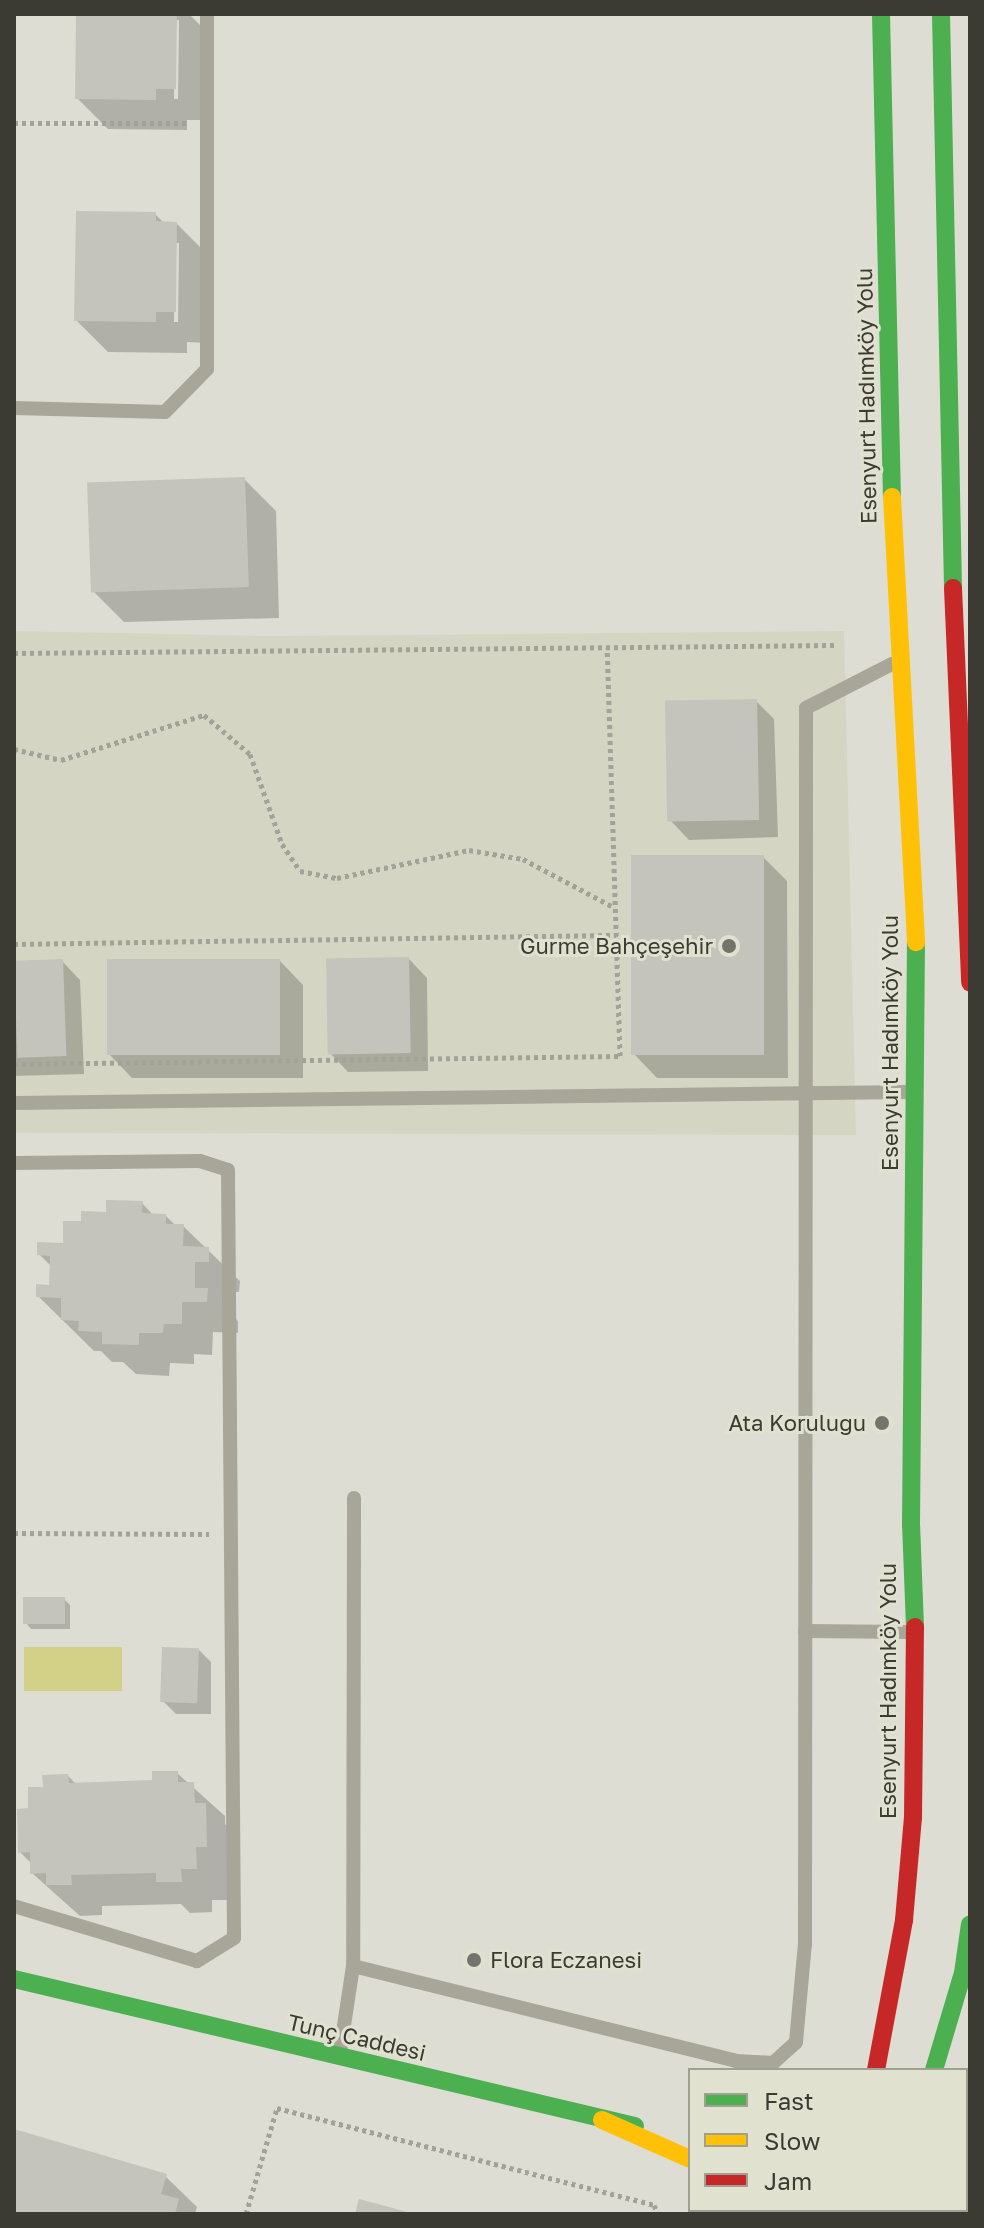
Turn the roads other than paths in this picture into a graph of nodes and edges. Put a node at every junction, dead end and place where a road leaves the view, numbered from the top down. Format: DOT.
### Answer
graph roads {
  1 [pos="207,14"];
  2 [pos="881,14"];
  3 [pos="941,14"];
  4 [pos="14,408"];
  5 [pos="900,660"];
  6 [pos="970,983"];
  7 [pos="915,1091"];
  8 [pos="806,1093"];
  9 [pos="14,1103"];
  10 [pos="14,1163"];
  11 [pos="354,1498"];
  12 [pos="805,1631"];
  13 [pos="915,1632"];
  14 [pos="14,1906"];
  15 [pos="970,1924"];
  16 [pos="353,1966"];
  17 [pos="14,1979"];
  18 [pos="340,2058"];
  19 [pos="875,2066"];
  20 [pos="936,2068"];
  21 [pos="602,2120"];
  22 [pos="675,2133"];
  23 [pos="688,2158"];
  1 -- 4 [label="lane"];
  2 -- 5 [label="main road, Esenyurt Hadımköy Yolu"];
  3 -- 6 [label="main road"];
  5 -- 7 [label="main road, Esenyurt Hadımköy Yolu"];
  5 -- 8 [label="lane"];
  7 -- 8 [label="lane"];
  7 -- 13 [label="main road, Esenyurt Hadımköy Yolu"];
  8 -- 9 [label="lane"];
  8 -- 12 [label="lane"];
  10 -- 14 [label="lane"];
  11 -- 16 [label="lane"];
  12 -- 13 [label="lane"];
  12 -- 16 [label="lane"];
  13 -- 19 [label="main road, Esenyurt Hadımköy Yolu"];
  15 -- 20 [label="main road"];
  16 -- 18 [label="lane"];
  17 -- 18 [label="main road, Tunç Caddesi"];
  18 -- 21 [label="main road, Tunç Caddesi"];
  21 -- 22 [label="main road, Tunç Caddesi"];
  21 -- 23 [label="main road"];
}
